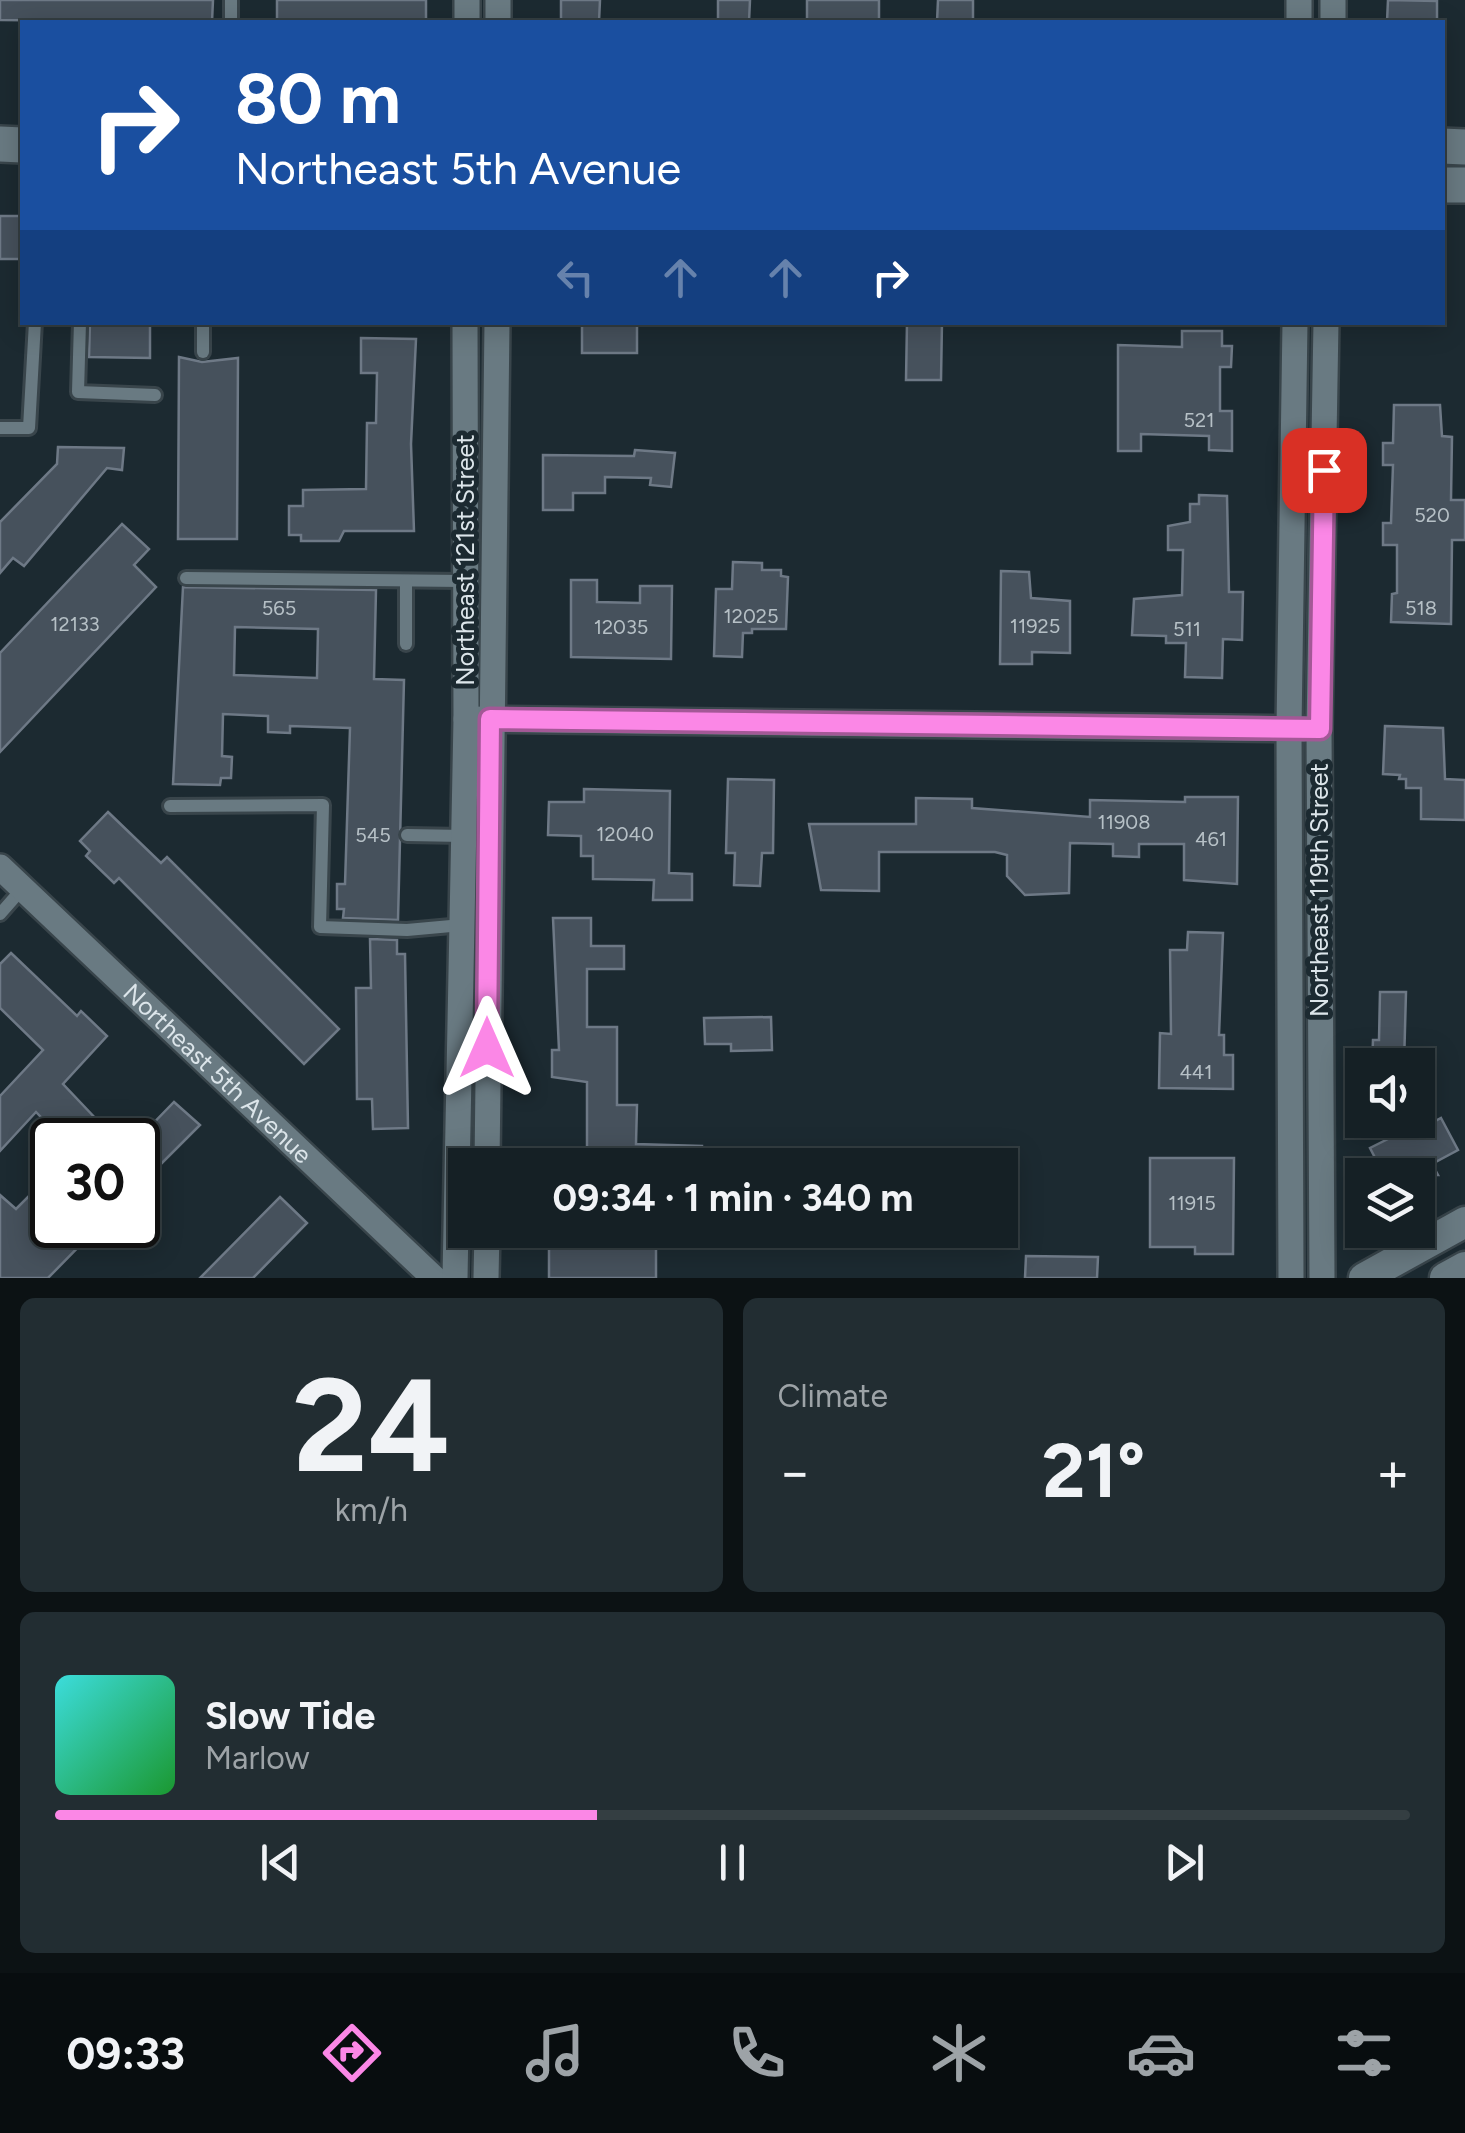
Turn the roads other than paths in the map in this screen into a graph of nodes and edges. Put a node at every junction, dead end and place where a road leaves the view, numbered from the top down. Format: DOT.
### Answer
graph roads {
  1 [pos="35,325"];
  2 [pos="80,325"];
  3 [pos="203,325"];
  4 [pos="464,325"];
  5 [pos="497,325"];
  6 [pos="1295,325"];
  7 [pos="1326,325"];
  8 [pos="202,352"];
  9 [pos="155,395"];
  10 [pos="0,428"];
  11 [pos="186,578"];
  12 [pos="406,581"];
  13 [pos="462,581"];
  14 [pos="406,644"];
  15 [pos="478,719"];
  16 [pos="1289,729"];
  17 [pos="1320,729"];
  18 [pos="170,806"];
  19 [pos="408,836"];
  20 [pos="464,836"];
  21 [pos="0,867"];
  22 [pos="22,888"];
  23 [pos="0,914"];
  24 [pos="462,926"];
  25 [pos="487,1148"];
  26 [pos="1465,1222"];
  27 [pos="486,1248"];
  28 [pos="1465,1268"];
  29 [pos="434,1278"];
  30 [pos="455,1278"];
  31 [pos="486,1278"];
  32 [pos="1291,1278"];
  33 [pos="1322,1278"];
  34 [pos="1364,1278"];
  35 [pos="1445,1278"];
  1 -- 10 [label="lane"];
  2 -- 9 [label="lane"];
  3 -- 8 [label="lane"];
  4 -- 13 [label="street, Northeast 121st Street"];
  5 -- 15 [label="street, Northeast 121st Street"];
  6 -- 16 [label="street, Northeast 119th Street"];
  7 -- 17 [label="street, Northeast 119th Street"];
  11 -- 12 [label="lane"];
  12 -- 13 [label="lane"];
  12 -- 14 [label="lane"];
  13 -- 15 [label="street, Northeast 121st Street"];
  15 -- 16 [label="street"];
  15 -- 20 [label="street, Northeast 121st Street"];
  15 -- 25 [label="street, Northeast 121st Street"];
  16 -- 17 [label="street"];
  16 -- 32 [label="street, Northeast 119th Street"];
  17 -- 33 [label="street, Northeast 119th Street"];
  18 -- 24 [label="lane"];
  19 -- 20 [label="lane"];
  20 -- 24 [label="street, Northeast 121st Street"];
  21 -- 22 [label="street, Northeast 5th Avenue"];
  22 -- 23 [label="lane"];
  22 -- 29 [label="street, Northeast 5th Avenue"];
  24 -- 30 [label="street, Northeast 121st Street"];
  26 -- 34 [label="street"];
  27 -- 31 [label="street"];
  28 -- 35 [label="street"];
}
